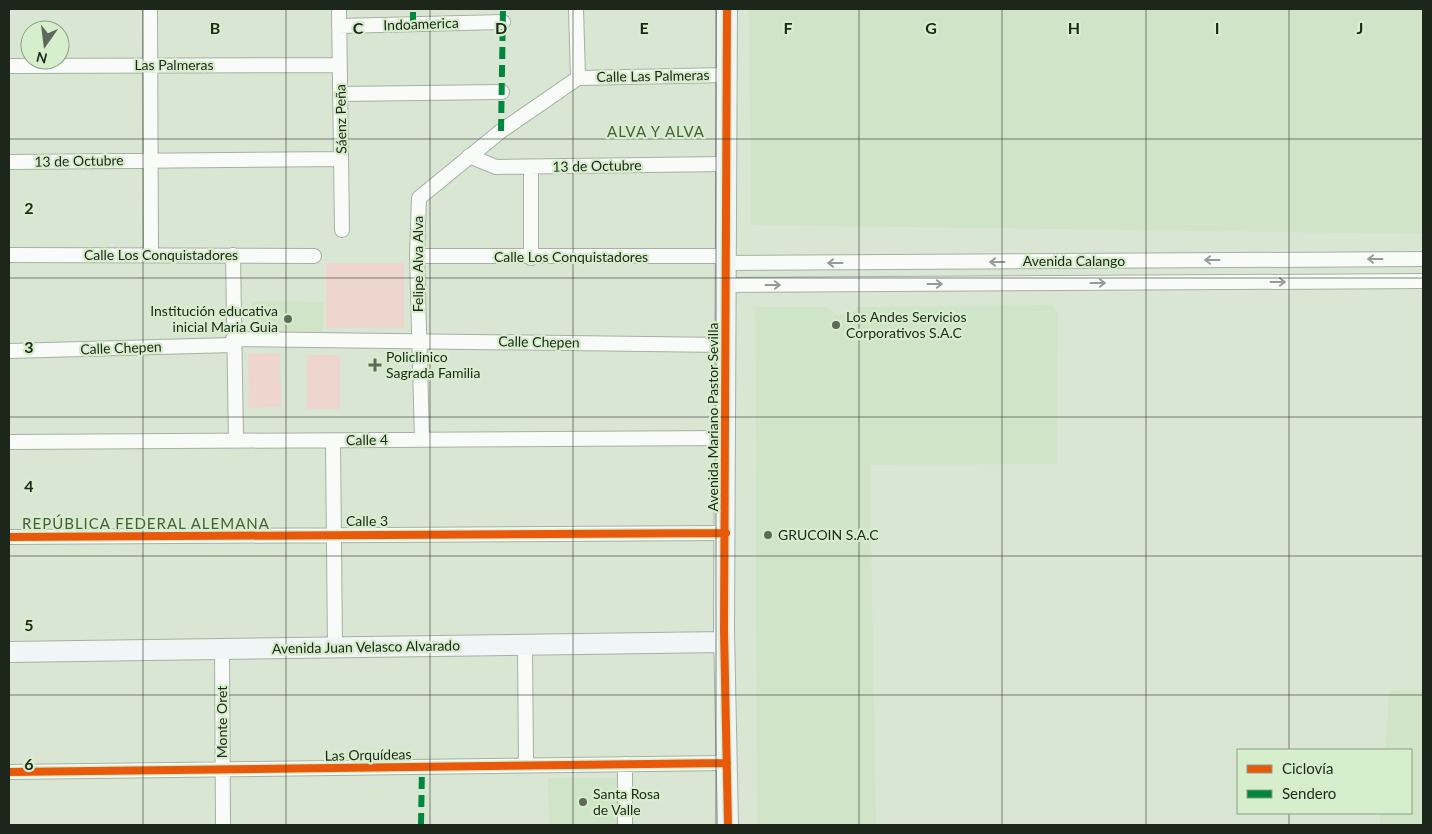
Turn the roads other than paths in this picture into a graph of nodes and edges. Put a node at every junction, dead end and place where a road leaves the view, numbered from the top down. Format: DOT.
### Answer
graph roads {
  1 [pos="150,9"];
  2 [pos="339,9"];
  3 [pos="576,9"];
  4 [pos="727,9"];
  5 [pos="502,22"];
  6 [pos="339,26"];
  7 [pos="149,65"];
  8 [pos="340,65"];
  9 [pos="9,66"];
  10 [pos="728,75"];
  11 [pos="578,78"];
  12 [pos="502,92"];
  13 [pos="340,94"];
  14 [pos="469,156"];
  15 [pos="341,159"];
  16 [pos="150,160"];
  17 [pos="9,162"];
  18 [pos="726,164"];
  19 [pos="531,168"];
  20 [pos="342,230"];
  21 [pos="151,254"];
  22 [pos="9,255"];
  23 [pos="232,255"];
  24 [pos="314,256"];
  25 [pos="417,256"];
  26 [pos="531,258"];
  27 [pos="1423,259"];
  28 [pos="724,260"];
  29 [pos="1423,281"];
  30 [pos="724,285"];
  31 [pos="419,341"];
  32 [pos="233,342"];
  33 [pos="724,345"];
  34 [pos="9,351"];
  35 [pos="726,438"];
  36 [pos="236,440"];
  37 [pos="422,440"];
  38 [pos="332,441"];
  39 [pos="9,442"];
  40 [pos="726,533"];
  41 [pos="334,534"];
  42 [pos="9,537"];
  43 [pos="724,636"];
  44 [pos="9,640"];
  45 [pos="335,642"];
  46 [pos="525,645"];
  47 [pos="222,649"];
  48 [pos="9,652"];
  49 [pos="727,763"];
  50 [pos="526,764"];
  51 [pos="626,764"];
  52 [pos="222,769"];
  53 [pos="9,772"];
  54 [pos="223,825"];
  55 [pos="624,825"];
  56 [pos="728,825"];
  1 -- 7 [label="street"];
  2 -- 6 [label="street, Sáenz Peña"];
  3 -- 11 [label="street"];
  4 -- 10 [label="street, Avenida Mariano Pastor Sevilla"];
  5 -- 6 [label="street, Indoamerica"];
  6 -- 8 [label="street, Sáenz Peña"];
  7 -- 8 [label="street, Las Palmeras"];
  7 -- 9 [label="street, Las Palmeras"];
  7 -- 16 [label="street"];
  8 -- 13 [label="street, Sáenz Peña"];
  10 -- 11 [label="street, Calle Las Palmeras"];
  10 -- 18 [label="street, Avenida Mariano Pastor Sevilla"];
  11 -- 14 [label="street, Felipe Alva Alva"];
  12 -- 13 [label="street"];
  13 -- 15 [label="street, Sáenz Peña"];
  14 -- 19 [label="street, 13 de Octubre"];
  14 -- 25 [label="street, Felipe Alva Alva"];
  15 -- 16 [label="street, 13 de Octubre"];
  15 -- 20 [label="street, Sáenz Peña"];
  16 -- 17 [label="street, 13 de Octubre"];
  16 -- 21 [label="street"];
  18 -- 19 [label="street, 13 de Octubre"];
  18 -- 28 [label="street, Avenida Mariano Pastor Sevilla"];
  19 -- 26 [label="street"];
  21 -- 22 [label="street, Calle Los Conquistadores"];
  21 -- 23 [label="street, Calle Los Conquistadores"];
  23 -- 24 [label="street, Calle Los Conquistadores"];
  23 -- 32 [label="street"];
  25 -- 26 [label="street, Calle Los Conquistadores"];
  25 -- 31 [label="street, Felipe Alva Alva"];
  26 -- 28 [label="street, Calle Los Conquistadores"];
  27 -- 28 [label="street, Avenida Calango, one-way"];
  28 -- 30 [label="street, Avenida Mariano Pastor Sevilla"];
  30 -- 29 [label="street, Avenida Calango, one-way"];
  30 -- 33 [label="street, Avenida Mariano Pastor Sevilla"];
  31 -- 32 [label="street, Calle Chepen"];
  31 -- 33 [label="street, Calle Chepen"];
  31 -- 37 [label="street, Felipe Alva Alva"];
  32 -- 34 [label="street, Calle Chepen"];
  32 -- 36 [label="street"];
  33 -- 35 [label="street, Avenida Mariano Pastor Sevilla"];
  35 -- 37 [label="street, Calle 4"];
  35 -- 40 [label="street, Avenida Mariano Pastor Sevilla"];
  36 -- 38 [label="street, Calle 4"];
  36 -- 39 [label="street, Calle 4"];
  37 -- 38 [label="street, Calle 4"];
  38 -- 41 [label="street"];
  40 -- 41 [label="street, Calle 3"];
  40 -- 43 [label="street, Avenida Mariano Pastor Sevilla"];
  41 -- 42 [label="street, Calle 3"];
  41 -- 45 [label="street"];
  43 -- 45 [label="street, Avenida Juan Velasco Alvarado"];
  43 -- 46 [label="street, Avenida Juan Velasco Alvarado"];
  43 -- 49 [label="street, Avenida Mariano Pastor Sevilla"];
  44 -- 45 [label="street, Avenida Juan Velasco Alvarado"];
  45 -- 46 [label="street, Avenida Juan Velasco Alvarado"];
  45 -- 47 [label="street, Avenida Juan Velasco Alvarado"];
  46 -- 50 [label="street"];
  47 -- 48 [label="street, Avenida Juan Velasco Alvarado"];
  47 -- 52 [label="street, Monte Oret"];
  49 -- 51 [label="street, Las Orquídeas"];
  49 -- 56 [label="street, Avenida Mariano Pastor Sevilla"];
  50 -- 51 [label="street, Las Orquídeas"];
  50 -- 52 [label="street, Las Orquídeas"];
  51 -- 55 [label="street"];
  52 -- 53 [label="street, Las Orquídeas"];
  52 -- 54 [label="street, Monte Oret"];
}
